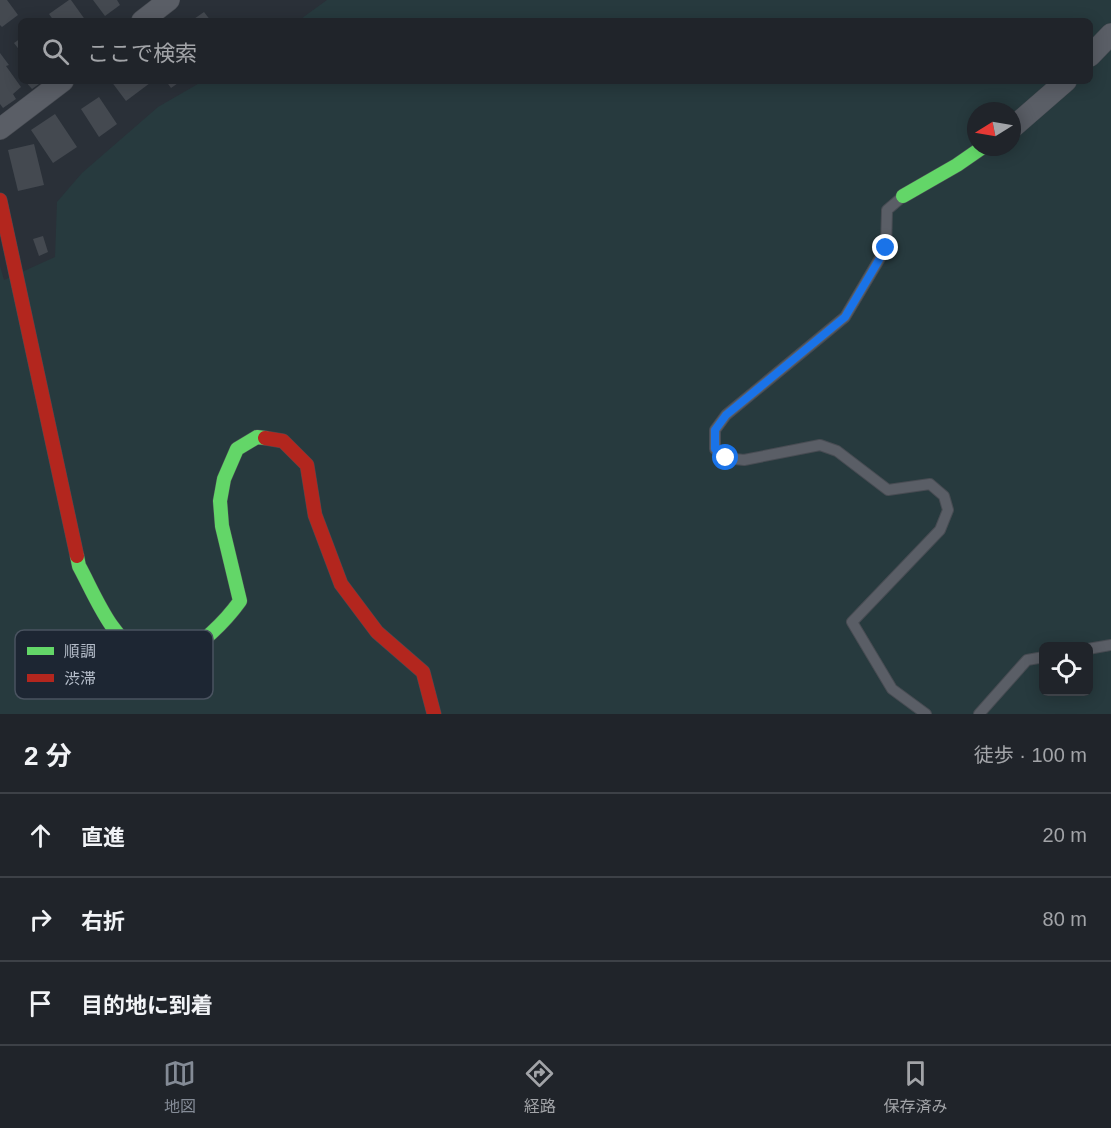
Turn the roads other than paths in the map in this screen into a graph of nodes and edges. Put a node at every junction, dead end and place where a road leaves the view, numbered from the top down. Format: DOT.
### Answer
graph roads {
  1 [pos="169,0"];
  2 [pos="146,18"];
  3 [pos="1111,34"];
  4 [pos="1093,53"];
  5 [pos="59,84"];
  6 [pos="1063,84"];
  7 [pos="1021,120"];
  8 [pos="0,129"];
  9 [pos="970,156"];
  10 [pos="903,196"];
  11 [pos="0,200"];
  12 [pos="115,630"];
  13 [pos="213,632"];
  14 [pos="1111,645"];
  15 [pos="1093,648"];
  16 [pos="1039,658"];
  17 [pos="434,714"];
  18 [pos="926,714"];
  19 [pos="979,714"];
  1 -- 2 [label="street"];
  3 -- 4 [label="street"];
  5 -- 8 [label="street"];
  6 -- 7 [label="street"];
  9 -- 10 [label="street"];
  10 -- 18 [label="lane"];
  11 -- 12 [label="street"];
  13 -- 17 [label="street"];
  14 -- 15 [label="lane"];
  16 -- 19 [label="lane"];
}
